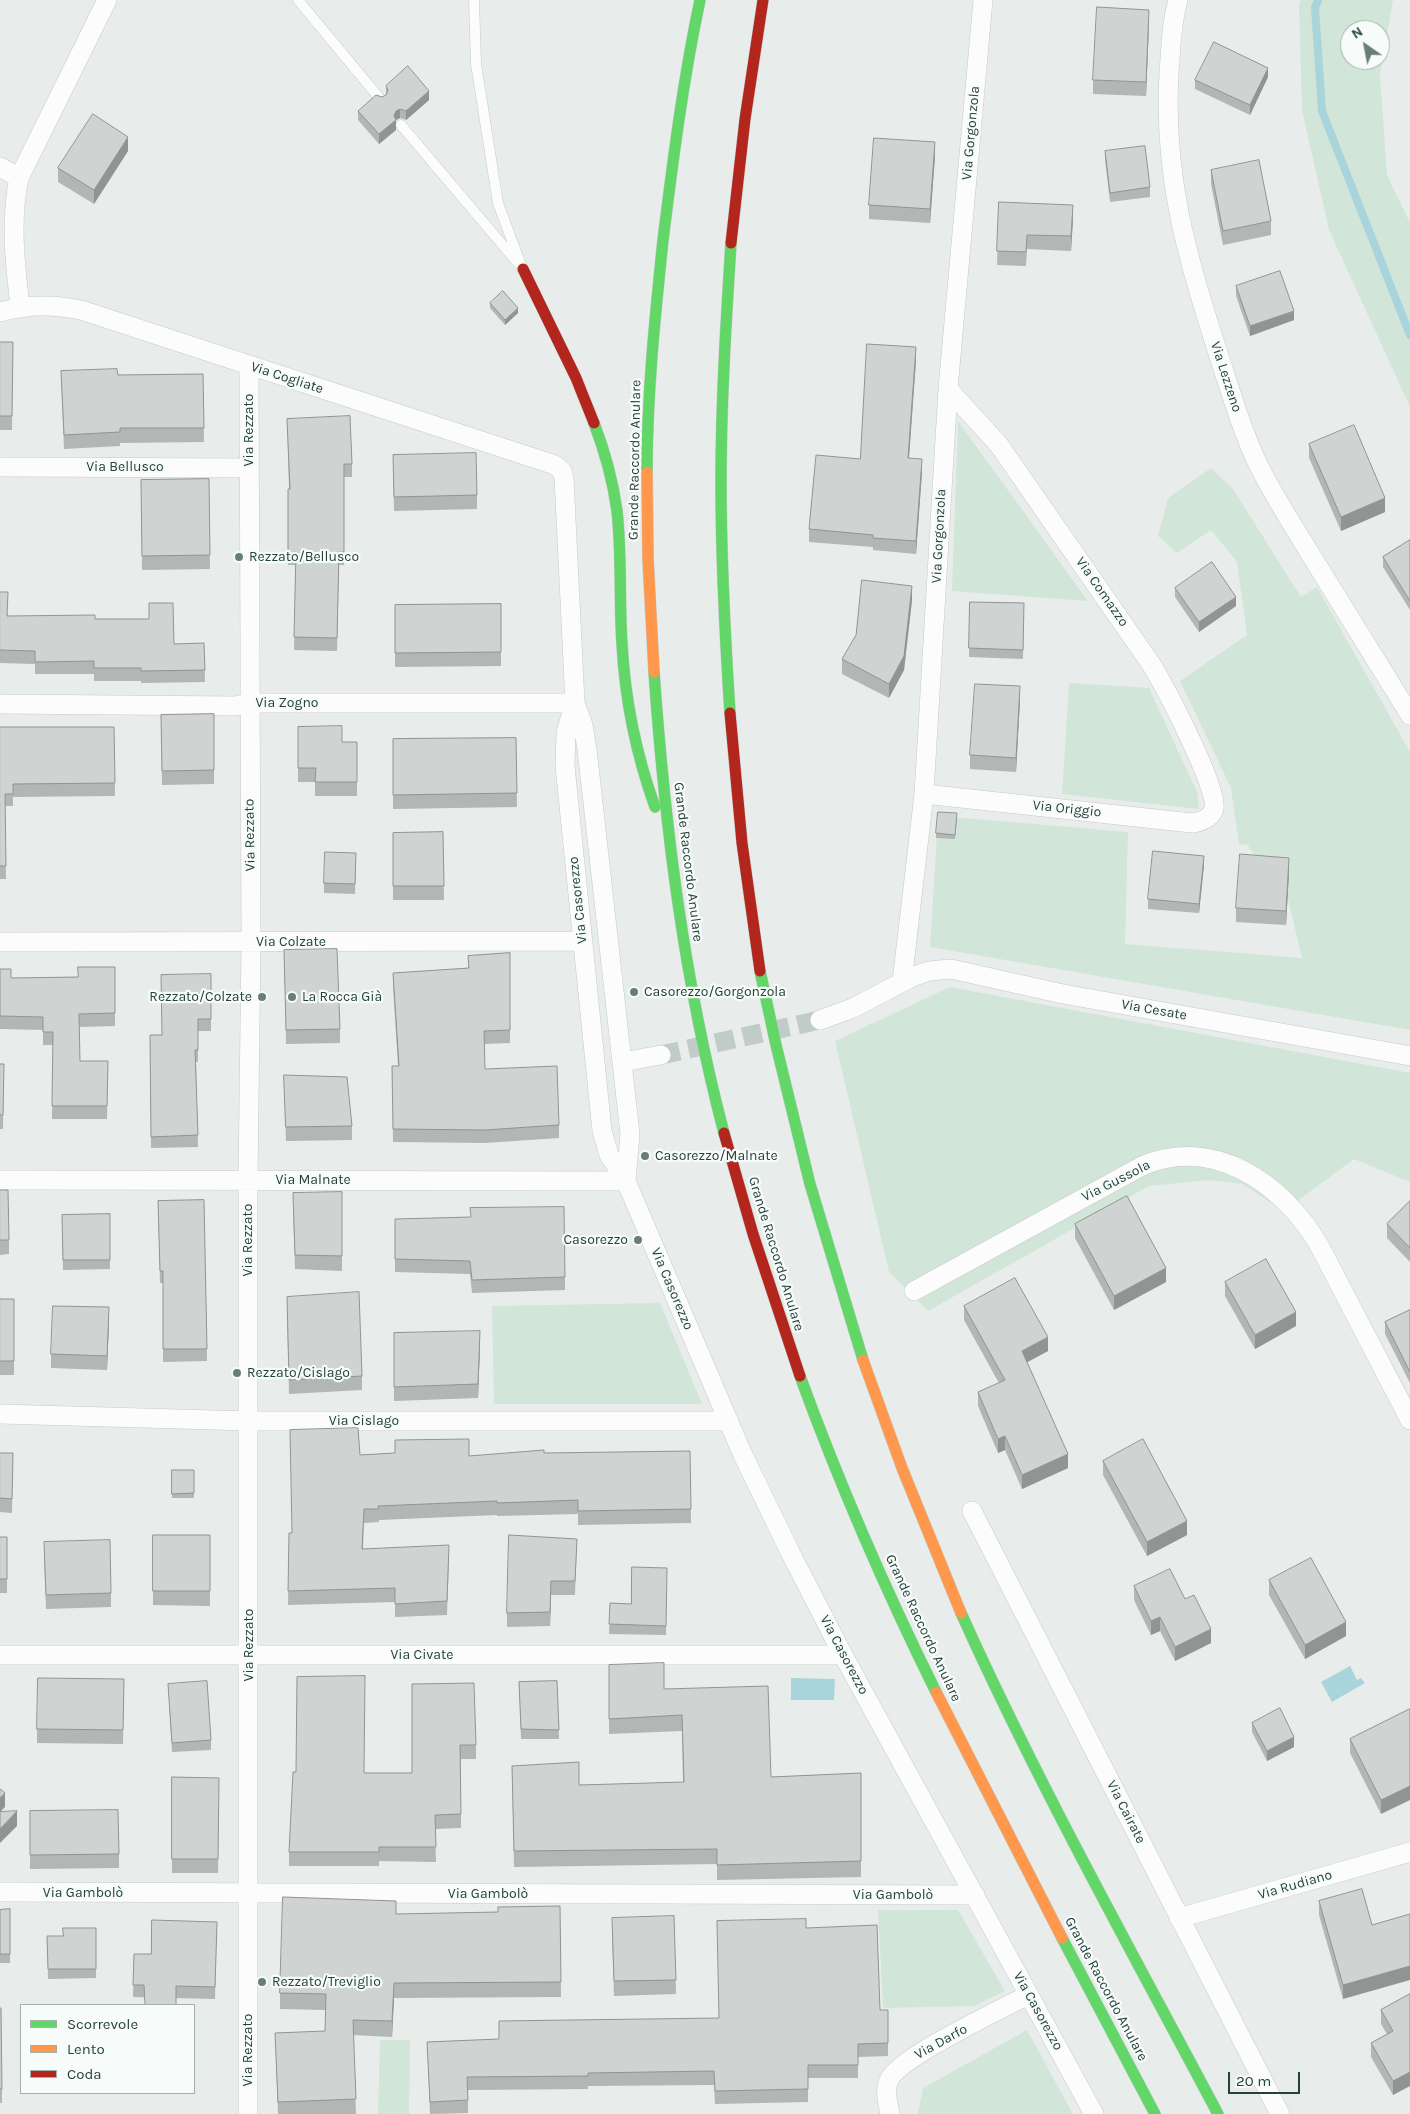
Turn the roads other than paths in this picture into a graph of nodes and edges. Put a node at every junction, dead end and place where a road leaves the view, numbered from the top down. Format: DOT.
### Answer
graph roads {
  1 [pos="107,0"];
  2 [pos="298,0"];
  3 [pos="474,0"];
  4 [pos="700,0"];
  5 [pos="763,0"];
  6 [pos="983,0"];
  7 [pos="1178,0"];
  8 [pos="381,100"];
  9 [pos="401,125"];
  10 [pos="0,167"];
  11 [pos="19,178"];
  12 [pos="523,269"];
  13 [pos="20,306"];
  14 [pos="0,312"];
  15 [pos="249,366"];
  16 [pos="948,388"];
  17 [pos="0,466"];
  18 [pos="249,468"];
  19 [pos="564,478"];
  20 [pos="575,703"];
  21 [pos="0,704"];
  22 [pos="249,704"];
  23 [pos="1410,715"];
  24 [pos="924,794"];
  25 [pos="1209,817"];
  26 [pos="668,841"];
  27 [pos="582,941"];
  28 [pos="0,942"];
  29 [pos="251,942"];
  30 [pos="902,982"];
  31 [pos="820,1020"];
  32 [pos="661,1055"];
  33 [pos="1410,1056"];
  34 [pos="623,1062"];
  35 [pos="0,1180"];
  36 [pos="248,1180"];
  37 [pos="626,1181"];
  38 [pos="914,1291"];
  39 [pos="0,1414"];
  40 [pos="1410,1420"];
  41 [pos="249,1421"];
  42 [pos="728,1422"];
  43 [pos="972,1511"];
  44 [pos="0,1655"];
  45 [pos="249,1655"];
  46 [pos="843,1655"];
  47 [pos="1410,1852"];
  48 [pos="0,1892"];
  49 [pos="248,1893"];
  50 [pos="975,1895"];
  51 [pos="1180,1918"];
  52 [pos="1028,1995"];
  53 [pos="248,2114"];
  54 [pos="890,2114"];
  55 [pos="1094,2114"];
  56 [pos="1155,2114"];
  57 [pos="1218,2114"];
  58 [pos="1280,2114"];
  1 -- 11 [label="street"];
  2 -- 8 [label="lane"];
  3 -- 12 [label="lane"];
  4 -- 26 [label="highway, Grande Raccordo Anulare"];
  5 -- 57 [label="highway"];
  6 -- 16 [label="street, Via Gorgonzola"];
  7 -- 23 [label="street, Via Lezzeno"];
  9 -- 12 [label="lane"];
  10 -- 11 [label="street"];
  11 -- 13 [label="street"];
  12 -- 26 [label="highway"];
  13 -- 14 [label="street, Via Cogliate"];
  13 -- 15 [label="street, Via Cogliate"];
  15 -- 18 [label="street, Via Rezzato"];
  15 -- 19 [label="street, Via Cogliate"];
  16 -- 24 [label="street, Via Gorgonzola"];
  16 -- 25 [label="street, Via Comazzo"];
  17 -- 18 [label="street, Via Bellusco"];
  18 -- 22 [label="street, Via Rezzato"];
  19 -- 20 [label="street, Via Casorezzo"];
  20 -- 22 [label="street, Via Zogno"];
  20 -- 27 [label="street, Via Casorezzo"];
  20 -- 34 [label="street, Via Casorezzo"];
  21 -- 22 [label="street, Via Zogno"];
  22 -- 29 [label="street, Via Rezzato"];
  24 -- 25 [label="street, Via Origgio"];
  24 -- 30 [label="street, Via Gorgonzola"];
  26 -- 56 [label="highway, Grande Raccordo Anulare"];
  27 -- 29 [label="street, Via Colzate"];
  27 -- 37 [label="street, Via Casorezzo"];
  28 -- 29 [label="street, Via Colzate"];
  29 -- 36 [label="street, Via Rezzato"];
  30 -- 31 [label="street"];
  30 -- 33 [label="street, Via Cesate"];
  32 -- 34 [label="street"];
  34 -- 37 [label="street, Via Casorezzo"];
  35 -- 36 [label="street, Via Malnate"];
  36 -- 37 [label="street, Via Malnate"];
  36 -- 41 [label="street, Via Rezzato"];
  37 -- 42 [label="street, Via Casorezzo"];
  38 -- 40 [label="street, Via Gussola"];
  39 -- 41 [label="street, Via Cislago"];
  41 -- 42 [label="street, Via Cislago"];
  41 -- 45 [label="street, Via Rezzato"];
  42 -- 46 [label="street, Via Casorezzo"];
  43 -- 51 [label="street, Via Cairate"];
  44 -- 45 [label="street, Via Civate"];
  45 -- 46 [label="street, Via Civate"];
  45 -- 49 [label="street, Via Rezzato"];
  46 -- 50 [label="street, Via Casorezzo"];
  47 -- 51 [label="street, Via Rudiano"];
  48 -- 49 [label="street, Via Gambolò"];
  49 -- 50 [label="street, Via Gambolò"];
  49 -- 53 [label="street, Via Rezzato"];
  50 -- 52 [label="street, Via Casorezzo"];
  51 -- 58 [label="street, Via Cairate"];
  52 -- 54 [label="street, Via Darfo"];
  52 -- 55 [label="street, Via Casorezzo"];
}
